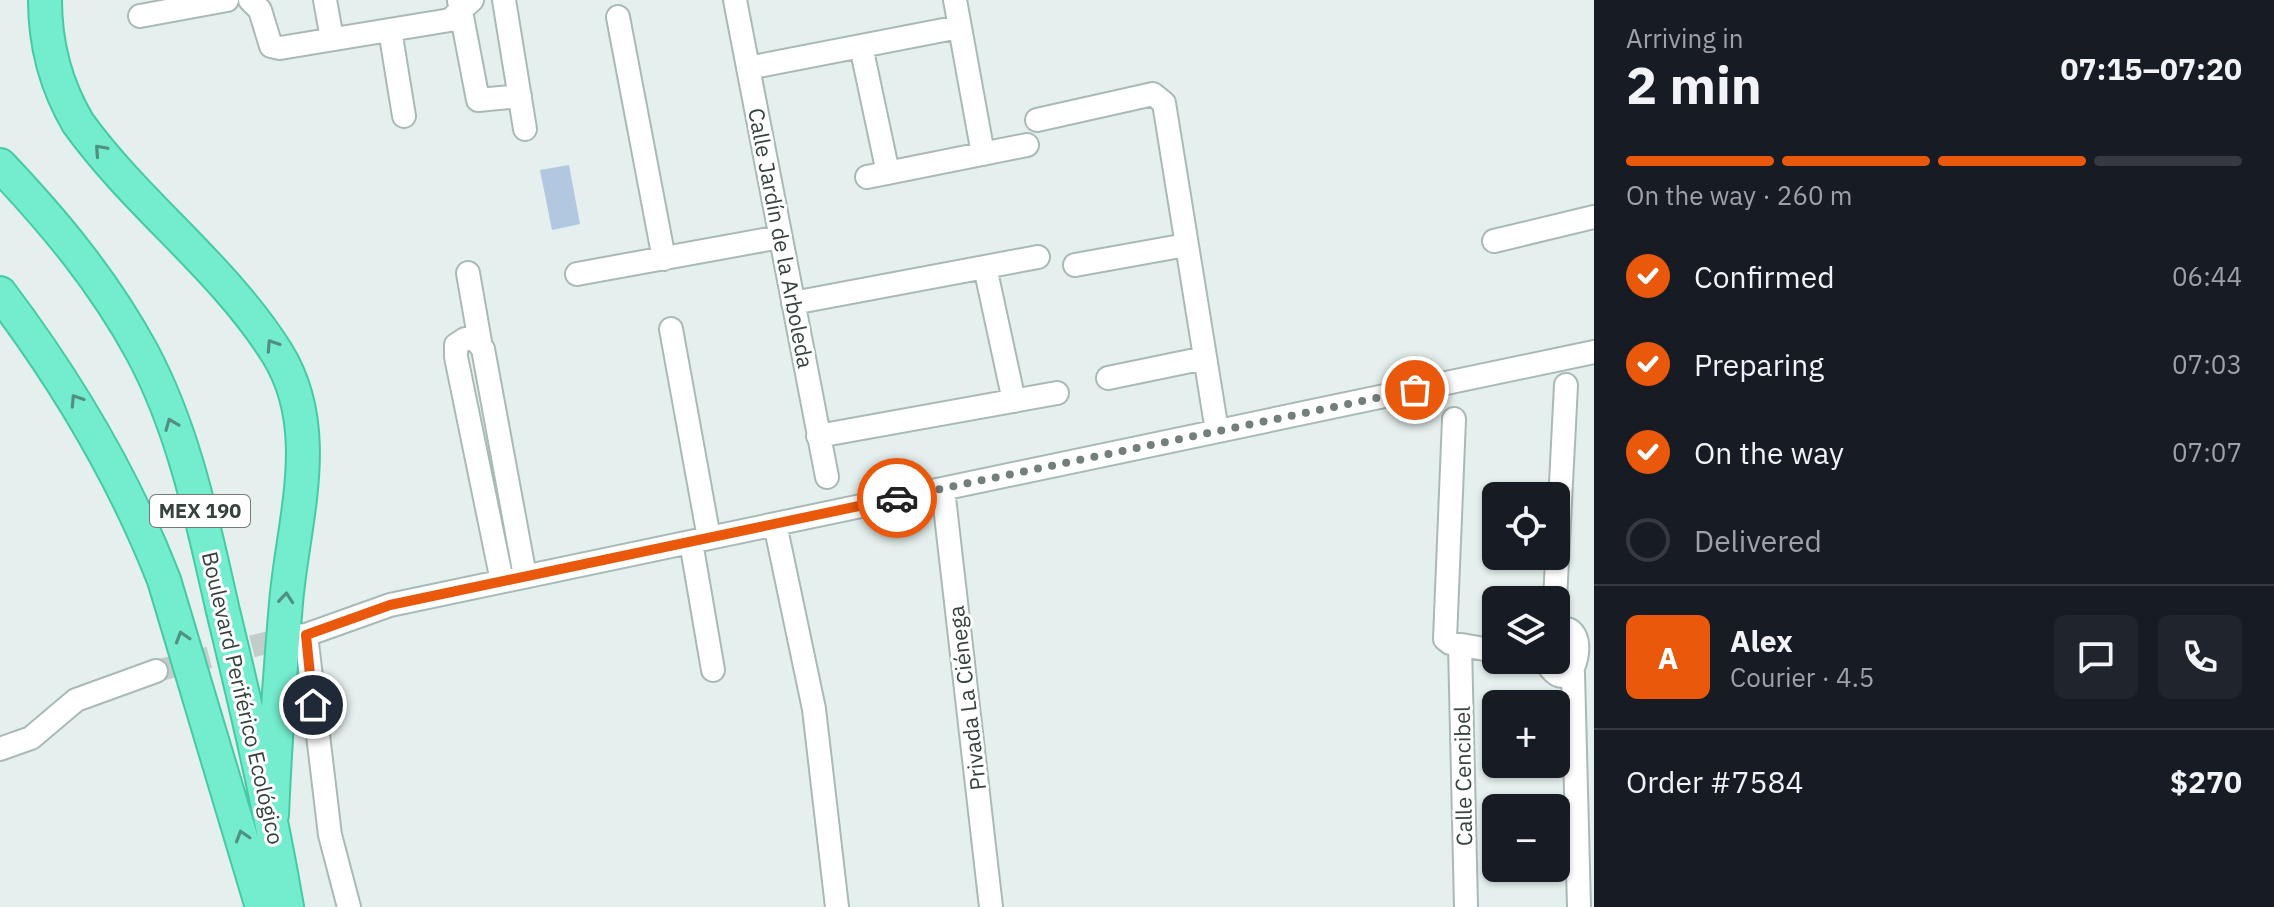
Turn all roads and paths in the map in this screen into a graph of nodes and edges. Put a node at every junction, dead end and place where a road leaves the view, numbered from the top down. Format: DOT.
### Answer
graph roads {
  1 [pos="45,0"];
  2 [pos="227,0"];
  3 [pos="250,0"];
  4 [pos="325,0"];
  5 [pos="504,0"];
  6 [pos="735,0"];
  7 [pos="955,0"];
  8 [pos="464,4"];
  9 [pos="140,16"];
  10 [pos="618,17"];
  11 [pos="959,27"];
  12 [pos="390,30"];
  13 [pos="332,39"];
  14 [pos="861,46"];
  15 [pos="748,68"];
  16 [pos="520,96"];
  17 [pos="404,116"];
  18 [pos="1037,120"];
  19 [pos="525,129"];
  20 [pos="1027,145"];
  21 [pos="983,154"];
  22 [pos="0,165"];
  23 [pos="1594,217"];
  24 [pos="780,237"];
  25 [pos="1494,241"];
  26 [pos="1186,245"];
  27 [pos="1038,257"];
  28 [pos="664,259"];
  29 [pos="1075,265"];
  30 [pos="985,267"];
  31 [pos="468,273"];
  32 [pos="577,274"];
  33 [pos="0,293"];
  34 [pos="793,303"];
  35 [pos="671,329"];
  36 [pos="480,342"];
  37 [pos="1594,352"];
  38 [pos="1205,358"];
  39 [pos="1108,378"];
  40 [pos="1566,385"];
  41 [pos="1057,393"];
  42 [pos="1014,401"];
  43 [pos="1454,419"];
  44 [pos="1217,431"];
  45 [pos="818,436"];
  46 [pos="190,471"];
  47 [pos="827,477"];
  48 [pos="943,489"];
  49 [pos="775,524"];
  50 [pos="700,540"];
  51 [pos="525,576"];
  52 [pos="502,581"];
  53 [pos="1556,586"];
  54 [pos="1570,630"];
  55 [pos="1453,642"];
  56 [pos="1482,648"];
  57 [pos="713,670"];
  58 [pos="156,671"];
  59 [pos="1570,673"];
  60 [pos="1573,673"];
  61 [pos="0,749"];
  62 [pos="220,765"];
  63 [pos="272,815"];
  64 [pos="262,907"];
  65 [pos="287,907"];
  66 [pos="349,907"];
  67 [pos="837,907"];
  68 [pos="991,907"];
  69 [pos="1466,907"];
  70 [pos="1579,907"];
  63 -- 1 [label="highway, one-way"];
  2 -- 9 [label="street"];
  3 -- 13 [label="street"];
  4 -- 13 [label="street"];
  5 -- 16 [label="street"];
  6 -- 15 [label="street, Calle Jardín de la Arboleda"];
  7 -- 11 [label="street"];
  8 -- 12 [label="street"];
  8 -- 16 [label="street"];
  10 -- 28 [label="street"];
  11 -- 14 [label="street"];
  11 -- 21 [label="street"];
  12 -- 13 [label="street"];
  12 -- 17 [label="street"];
  14 -- 15 [label="street"];
  14 -- 21 [label="street"];
  15 -- 24 [label="street, Calle Jardín de la Arboleda"];
  16 -- 19 [label="street"];
  18 -- 26 [label="street"];
  20 -- 21 [label="street"];
  46 -- 22 [label="highway, Boulevard Periférico Ecológico / MEX 190, one-way"];
  23 -- 25 [label="street"];
  24 -- 28 [label="street"];
  24 -- 34 [label="street, Calle Jardín de la Arboleda"];
  26 -- 29 [label="street"];
  26 -- 38 [label="street"];
  27 -- 30 [label="street"];
  28 -- 32 [label="street"];
  30 -- 34 [label="street"];
  30 -- 42 [label="street"];
  31 -- 36 [label="street"];
  62 -- 33 [label="highway, one-way"];
  34 -- 45 [label="street, Calle Jardín de la Arboleda"];
  35 -- 50 [label="street"];
  36 -- 51 [label="street"];
  36 -- 52 [label="street"];
  37 -- 44 [label="street"];
  38 -- 39 [label="street"];
  38 -- 44 [label="street"];
  40 -- 53 [label="street"];
  41 -- 42 [label="street"];
  42 -- 45 [label="street"];
  43 -- 55 [label="street, Calle Cencibel"];
  44 -- 48 [label="street"];
  45 -- 47 [label="street, Calle Jardín de la Arboleda"];
  46 -- 62 [label="highway"];
  46 -- 63 [label="highway, Boulevard Periférico Ecológico / MEX 190"];
  48 -- 49 [label="street"];
  48 -- 68 [label="street, Privada La Ciénega"];
  49 -- 50 [label="street"];
  49 -- 67 [label="street"];
  50 -- 51 [label="street"];
  50 -- 57 [label="street"];
  51 -- 52 [label="street"];
  52 -- 66 [label="street"];
  54 -- 60 [label="street"];
  55 -- 56 [label="street"];
  55 -- 69 [label="street, Calle Cencibel"];
  58 -- 61 [label="street"];
  59 -- 60 [label="street"];
  60 -- 70 [label="street"];
  64 -- 62 [label="highway, one-way"];
  63 -- 65 [label="highway, Boulevard Periférico Ecológico / MEX 190"];
}
